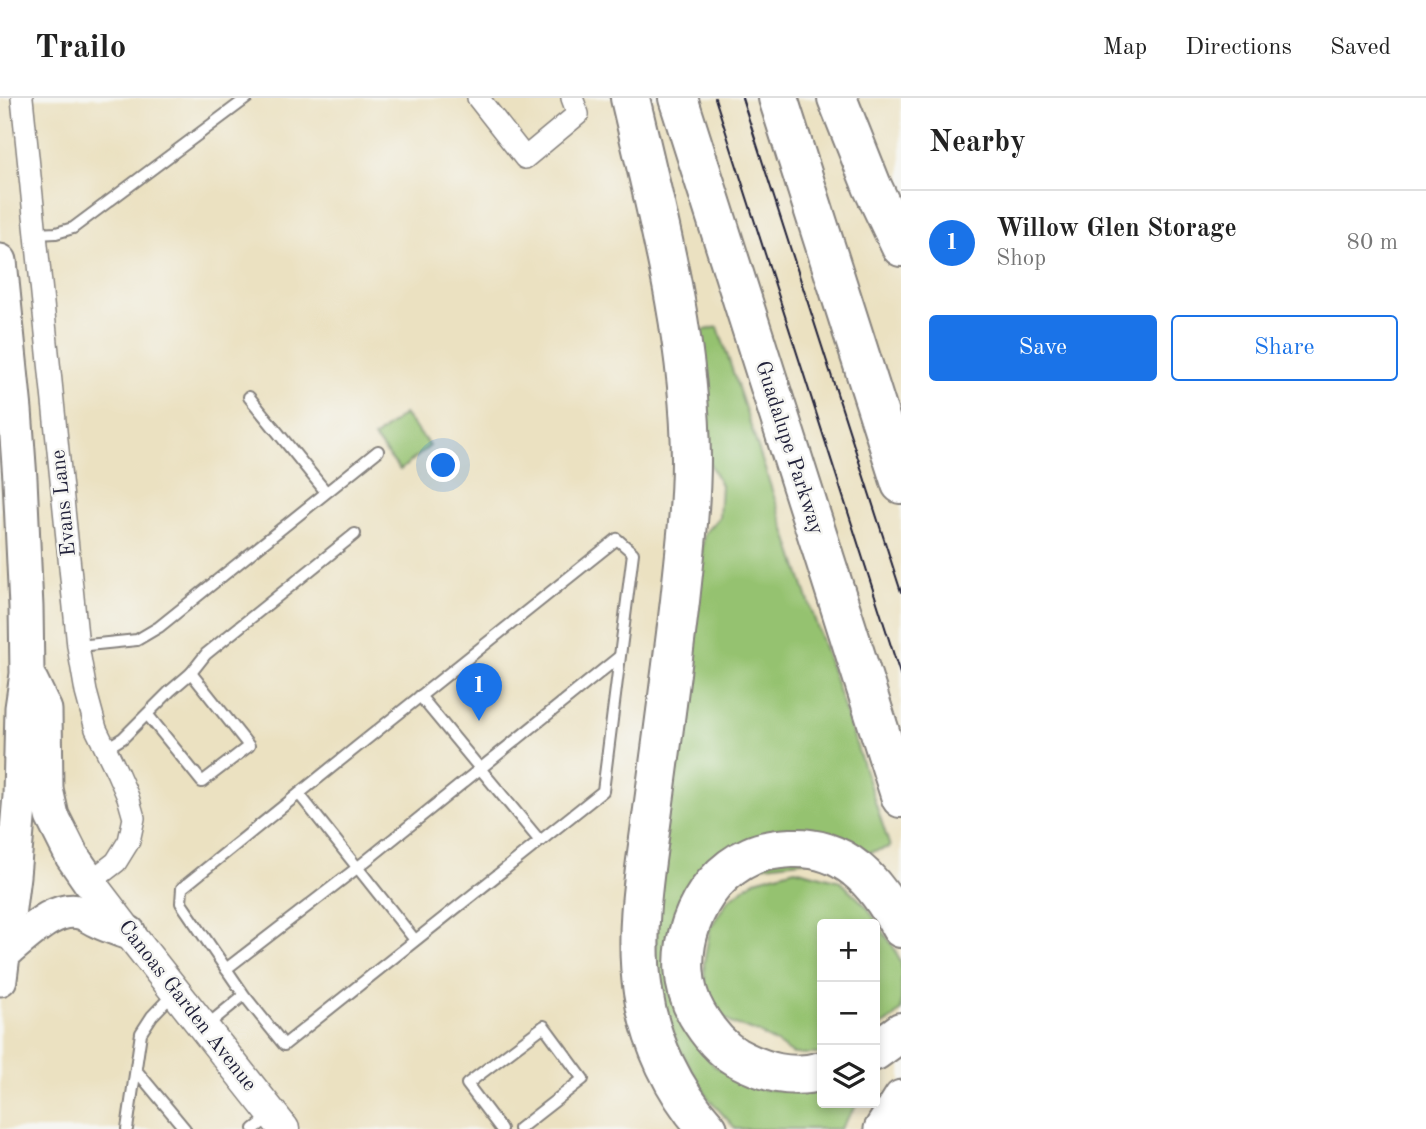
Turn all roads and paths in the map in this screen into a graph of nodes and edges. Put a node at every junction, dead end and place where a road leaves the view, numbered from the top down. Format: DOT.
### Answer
graph roads {
  1 [pos="22,98"];
  2 [pos="247,98"];
  3 [pos="478,98"];
  4 [pos="572,98"];
  5 [pos="631,98"];
  6 [pos="678,98"];
  7 [pos="778,98"];
  8 [pos="837,98"];
  9 [pos="37,234"];
  10 [pos="901,247"];
  11 [pos="0,261"];
  12 [pos="249,397"];
  13 [pos="378,451"];
  14 [pos="901,484"];
  15 [pos="326,492"];
  16 [pos="355,534"];
  17 [pos="78,646"];
  18 [pos="619,657"];
  19 [pos="191,673"];
  20 [pos="27,674"];
  21 [pos="419,696"];
  22 [pos="147,714"];
  23 [pos="105,749"];
  24 [pos="479,770"];
  25 [pos="299,794"];
  26 [pos="901,798"];
  27 [pos="540,841"];
  28 [pos="357,868"];
  29 [pos="90,881"];
  30 [pos="901,928"];
  31 [pos="129,933"];
  32 [pos="415,940"];
  33 [pos="2,966"];
  34 [pos="226,969"];
  35 [pos="175,991"];
  36 [pos="244,995"];
  37 [pos="204,1028"];
  38 [pos="901,1032"];
  39 [pos="880,1047"];
  40 [pos="136,1070"];
  41 [pos="817,1073"];
  42 [pos="901,1097"];
  43 [pos="271,1124"];
  44 [pos="127,1129"];
  45 [pos="185,1129"];
  46 [pos="501,1129"];
  47 [pos="519,1129"];
  48 [pos="708,1129"];
  49 [pos="881,1129"];
  1 -- 9 [label="street, Evans Lane"];
  2 -- 9 [label="lane"];
  3 -- 4 [label="street"];
  5 -- 48 [label="highway"];
  6 -- 26 [label="highway, Guadalupe Parkway"];
  7 -- 14 [label="highway"];
  8 -- 10 [label="highway"];
  9 -- 17 [label="street, Evans Lane"];
  11 -- 20 [label="main road"];
  12 -- 15 [label="lane"];
  13 -- 15 [label="lane"];
  15 -- 17 [label="lane"];
  16 -- 19 [label="lane"];
  17 -- 23 [label="street, Evans Lane"];
  18 -- 21 [label="lane"];
  18 -- 24 [label="lane"];
  18 -- 27 [label="lane"];
  19 -- 22 [label="lane"];
  19 -- 22 [label="lane"];
  20 -- 29 [label="main road"];
  20 -- 33 [label="main road"];
  21 -- 24 [label="lane"];
  21 -- 25 [label="lane"];
  22 -- 23 [label="lane"];
  23 -- 29 [label="street, Evans Lane"];
  24 -- 27 [label="lane"];
  24 -- 28 [label="lane"];
  25 -- 28 [label="lane"];
  25 -- 34 [label="lane"];
  27 -- 32 [label="lane"];
  28 -- 32 [label="lane"];
  28 -- 34 [label="lane"];
  29 -- 31 [label="street, Canoas Garden Avenue"];
  30 -- 41 [label="highway"];
  31 -- 33 [label="main road"];
  31 -- 35 [label="street, Canoas Garden Avenue"];
  32 -- 36 [label="lane"];
  34 -- 36 [label="lane"];
  35 -- 37 [label="street, Canoas Garden Avenue"];
  35 -- 40 [label="lane"];
  36 -- 37 [label="lane"];
  37 -- 43 [label="street, Canoas Garden Avenue"];
  38 -- 39 [label="highway"];
  40 -- 44 [label="lane"];
  40 -- 45 [label="lane"];
  42 -- 49 [label="main road"];
  46 -- 47 [label="lane"];
}
